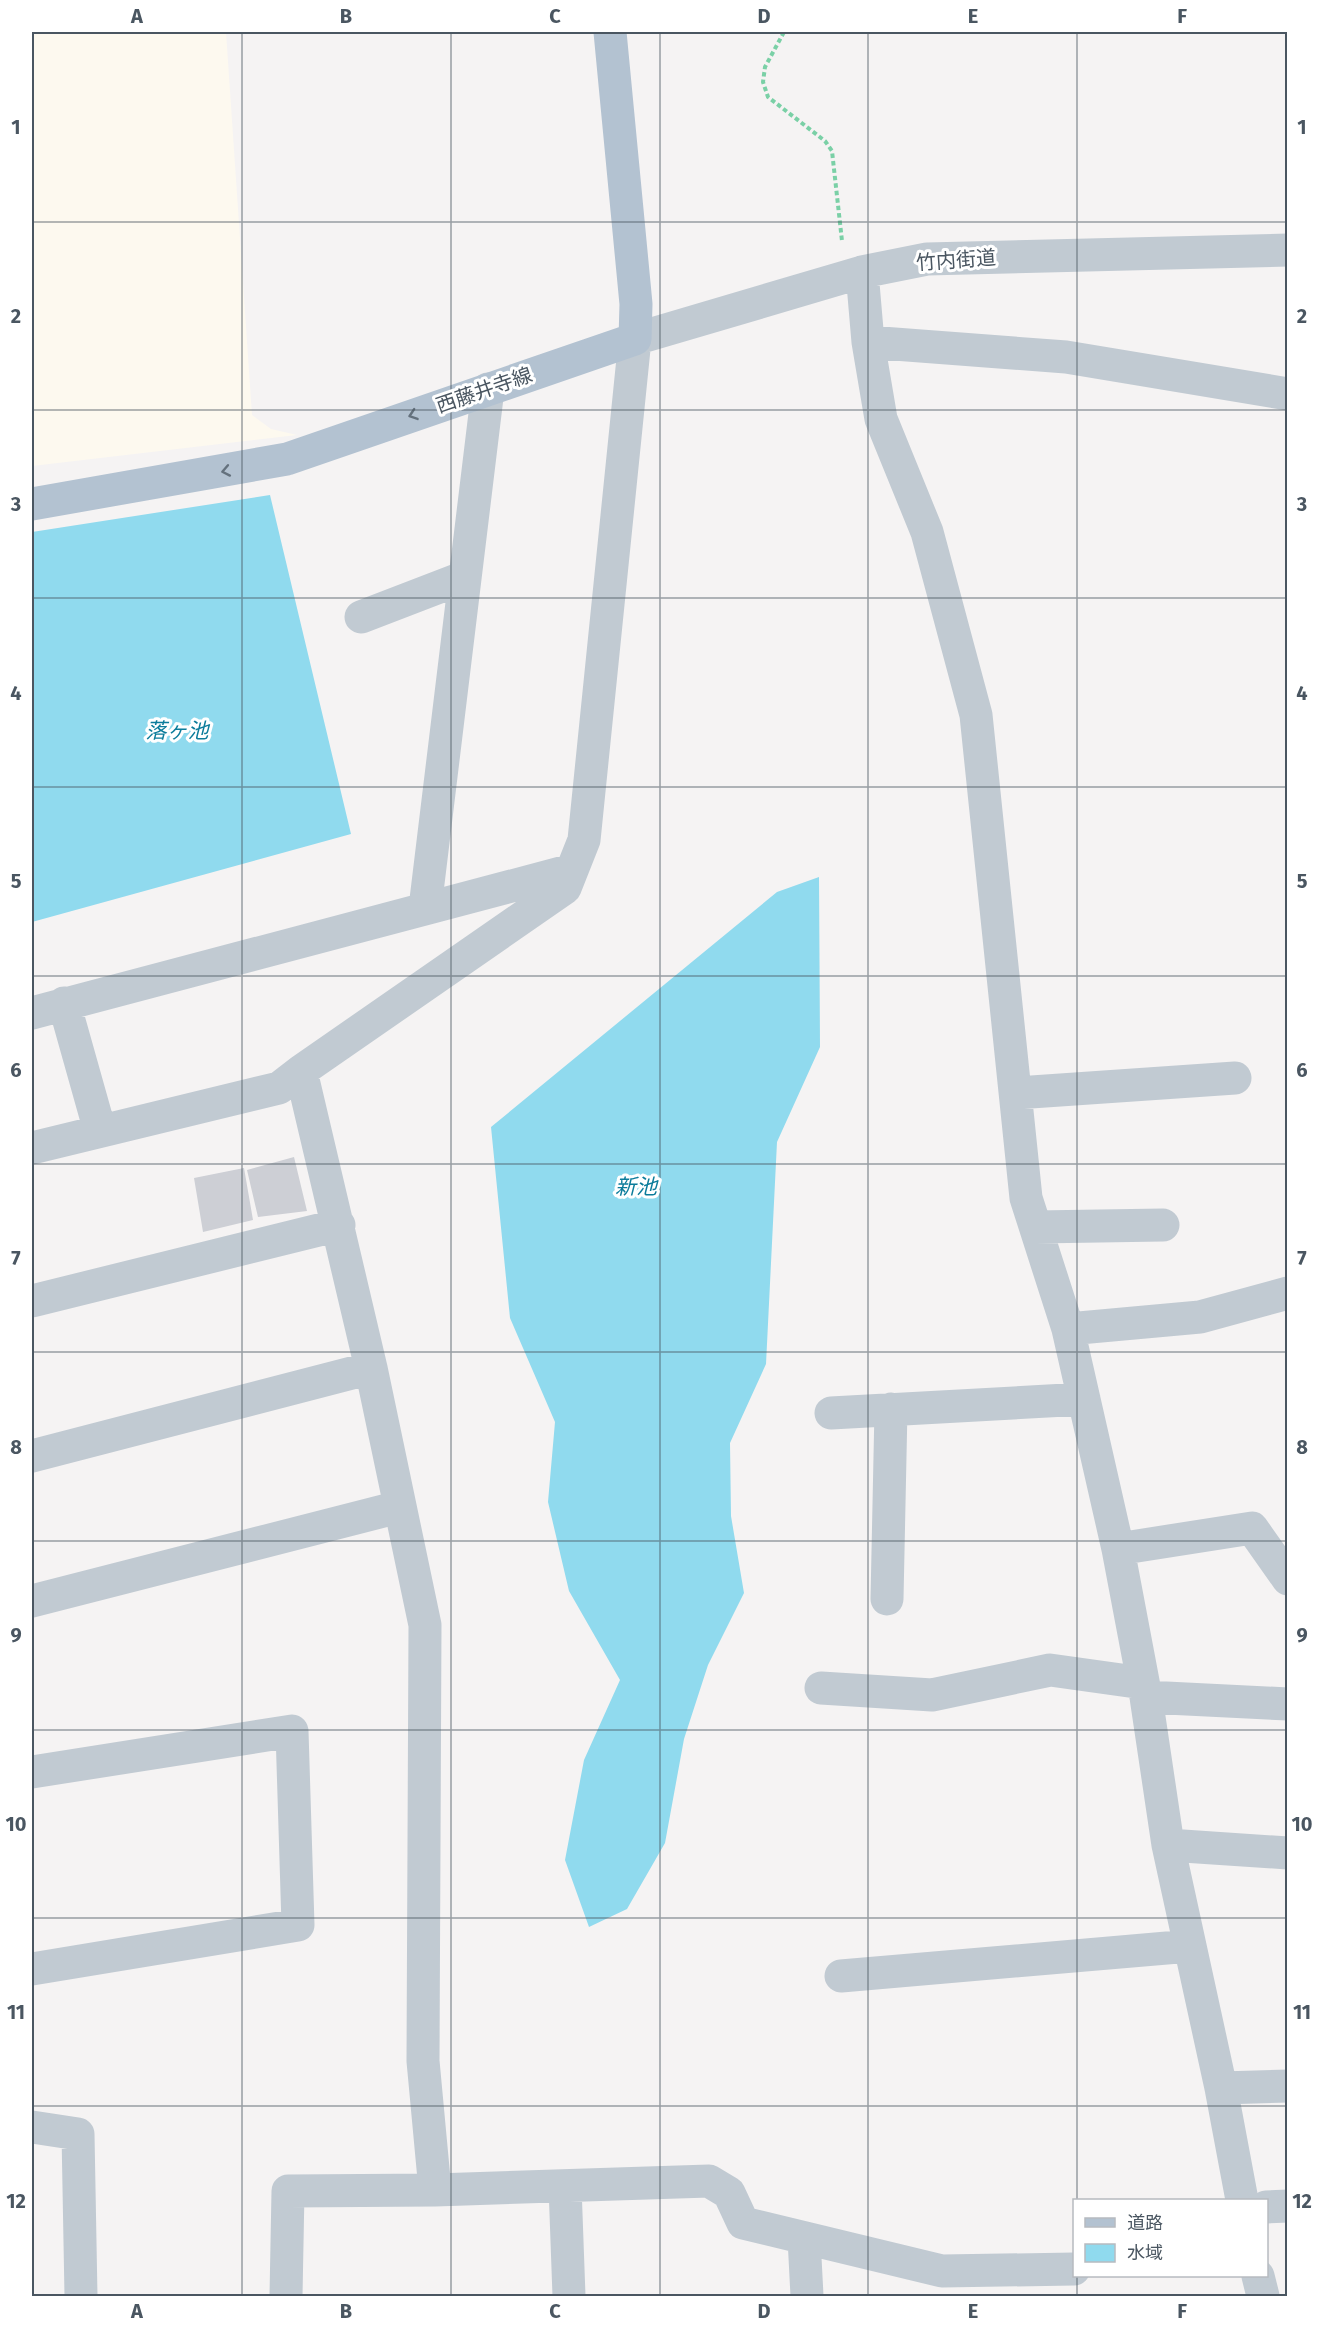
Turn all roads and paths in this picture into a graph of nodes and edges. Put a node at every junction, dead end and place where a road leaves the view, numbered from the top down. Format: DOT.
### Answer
graph roads {
  1 [pos="610,32"];
  2 [pos="784,32"];
  3 [pos="1287,250"];
  4 [pos="854,275"];
  5 [pos="635,339"];
  6 [pos="868,342"];
  7 [pos="488,389"];
  8 [pos="1287,394"];
  9 [pos="32,504"];
  10 [pos="465,577"];
  11 [pos="361,617"];
  12 [pos="572,870"];
  13 [pos="425,909"];
  14 [pos="64,1003"];
  15 [pos="32,1013"];
  16 [pos="301,1071"];
  17 [pos="1235,1078"];
  18 [pos="1016,1094"];
  19 [pos="100,1131"];
  20 [pos="32,1148"];
  21 [pos="339,1225"];
  22 [pos="1163,1225"];
  23 [pos="1036,1227"];
  24 [pos="1287,1293"];
  25 [pos="32,1301"];
  26 [pos="1068,1329"];
  27 [pos="372,1368"];
  28 [pos="1084,1399"];
  29 [pos="891,1409"];
  30 [pos="831,1413"];
  31 [pos="32,1456"];
  32 [pos="399,1507"];
  33 [pos="1119,1549"];
  34 [pos="1287,1579"];
  35 [pos="887,1599"];
  36 [pos="32,1601"];
  37 [pos="821,1688"];
  38 [pos="1145,1690"];
  39 [pos="1287,1704"];
  40 [pos="32,1772"];
  41 [pos="1168,1845"];
  42 [pos="1287,1853"];
  43 [pos="1190,1946"];
  44 [pos="32,1969"];
  45 [pos="841,1976"];
  46 [pos="1287,2086"];
  47 [pos="1221,2088"];
  48 [pos="32,2127"];
  49 [pos="565,2186"];
  50 [pos="435,2190"];
  51 [pos="1242,2199"];
  52 [pos="1268,2206"];
  53 [pos="1287,2206"];
  54 [pos="804,2238"];
  55 [pos="1073,2270"];
  56 [pos="1258,2277"];
  57 [pos="1037,2284"];
  58 [pos="81,2296"];
  59 [pos="286,2296"];
  60 [pos="568,2296"];
  61 [pos="807,2296"];
  62 [pos="1263,2296"];
  1 -- 5 [label="main road"];
  2 -- 4 [label="path"];
  3 -- 4 [label="street, 竹内街道"];
  4 -- 5 [label="street, 竹内街道"];
  4 -- 6 [label="street"];
  5 -- 7 [label="main road, 西藤井寺線"];
  5 -- 12 [label="street"];
  6 -- 8 [label="street"];
  6 -- 18 [label="street"];
  7 -- 9 [label="main road, 西藤井寺線, one-way"];
  7 -- 10 [label="street"];
  10 -- 11 [label="street"];
  10 -- 13 [label="street"];
  12 -- 13 [label="street"];
  12 -- 16 [label="street"];
  13 -- 14 [label="street"];
  14 -- 15 [label="street"];
  14 -- 19 [label="street"];
  16 -- 19 [label="street"];
  16 -- 21 [label="street"];
  17 -- 18 [label="street"];
  18 -- 23 [label="street"];
  19 -- 20 [label="street"];
  21 -- 25 [label="street"];
  21 -- 27 [label="street"];
  22 -- 23 [label="street"];
  23 -- 26 [label="street"];
  24 -- 26 [label="street"];
  26 -- 28 [label="street"];
  27 -- 31 [label="street"];
  27 -- 32 [label="street"];
  28 -- 29 [label="street"];
  28 -- 33 [label="street"];
  29 -- 30 [label="street"];
  29 -- 35 [label="street"];
  32 -- 36 [label="street"];
  32 -- 50 [label="street"];
  33 -- 34 [label="street"];
  33 -- 38 [label="street"];
  37 -- 38 [label="street"];
  38 -- 39 [label="street"];
  38 -- 41 [label="street"];
  40 -- 44 [label="street"];
  41 -- 42 [label="street"];
  41 -- 43 [label="street"];
  43 -- 45 [label="street"];
  43 -- 47 [label="street"];
  46 -- 47 [label="street"];
  47 -- 51 [label="street"];
  48 -- 58 [label="street"];
  49 -- 50 [label="street"];
  49 -- 54 [label="street"];
  49 -- 60 [label="street"];
  50 -- 59 [label="street"];
  52 -- 53 [label="street"];
  54 -- 57 [label="street"];
  54 -- 61 [label="street"];
  55 -- 57 [label="street"];
  56 -- 62 [label="street"];
}
